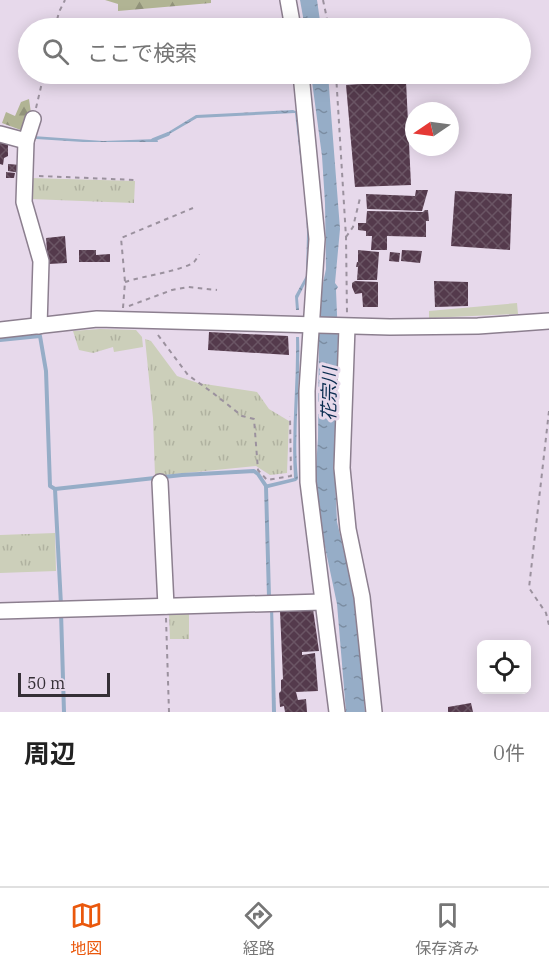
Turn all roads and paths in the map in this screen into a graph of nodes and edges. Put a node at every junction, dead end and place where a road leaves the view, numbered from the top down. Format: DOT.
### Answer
graph roads {
  1 [pos="65,0"];
  2 [pos="288,0"];
  3 [pos="323,0"];
  4 [pos="58,18"];
  5 [pos="291,18"];
  6 [pos="327,18"];
  7 [pos="42,84"];
  8 [pos="302,84"];
  9 [pos="337,84"];
  10 [pos="33,119"];
  11 [pos="0,134"];
  12 [pos="26,141"];
  13 [pos="25,176"];
  14 [pos="135,180"];
  15 [pos="360,198"];
  16 [pos="192,208"];
  17 [pos="346,237"];
  18 [pos="199,254"];
  19 [pos="125,282"];
  20 [pos="217,290"];
  21 [pos="549,321"];
  22 [pos="312,325"];
  23 [pos="39,326"];
  24 [pos="345,327"];
  25 [pos="0,330"];
  26 [pos="155,330"];
  27 [pos="549,411"];
  28 [pos="291,416"];
  29 [pos="160,482"];
  30 [pos="322,602"];
  31 [pos="166,606"];
  32 [pos="0,611"];
  33 [pos="549,625"];
  34 [pos="169,712"];
  35 [pos="337,712"];
  36 [pos="374,712"];
  1 -- 4 [label="path"];
  2 -- 5 [label="street"];
  3 -- 6 [label="path"];
  7 -- 10 [label="path"];
  8 -- 22 [label="street"];
  9 -- 17 [label="path"];
  10 -- 12 [label="street"];
  11 -- 12 [label="street"];
  12 -- 13 [label="street"];
  13 -- 14 [label="path"];
  13 -- 23 [label="street"];
  15 -- 17 [label="path"];
  16 -- 19 [label="path"];
  17 -- 24 [label="path"];
  18 -- 19 [label="path"];
  19 -- 20 [label="path"];
  21 -- 24 [label="street"];
  22 -- 23 [label="street"];
  22 -- 24 [label="street"];
  22 -- 30 [label="street"];
  23 -- 25 [label="street"];
  24 -- 36 [label="street"];
  26 -- 28 [label="path"];
  27 -- 33 [label="path"];
  29 -- 31 [label="street"];
  30 -- 31 [label="street"];
  30 -- 35 [label="street"];
  31 -- 32 [label="street"];
  31 -- 34 [label="path"];
}
